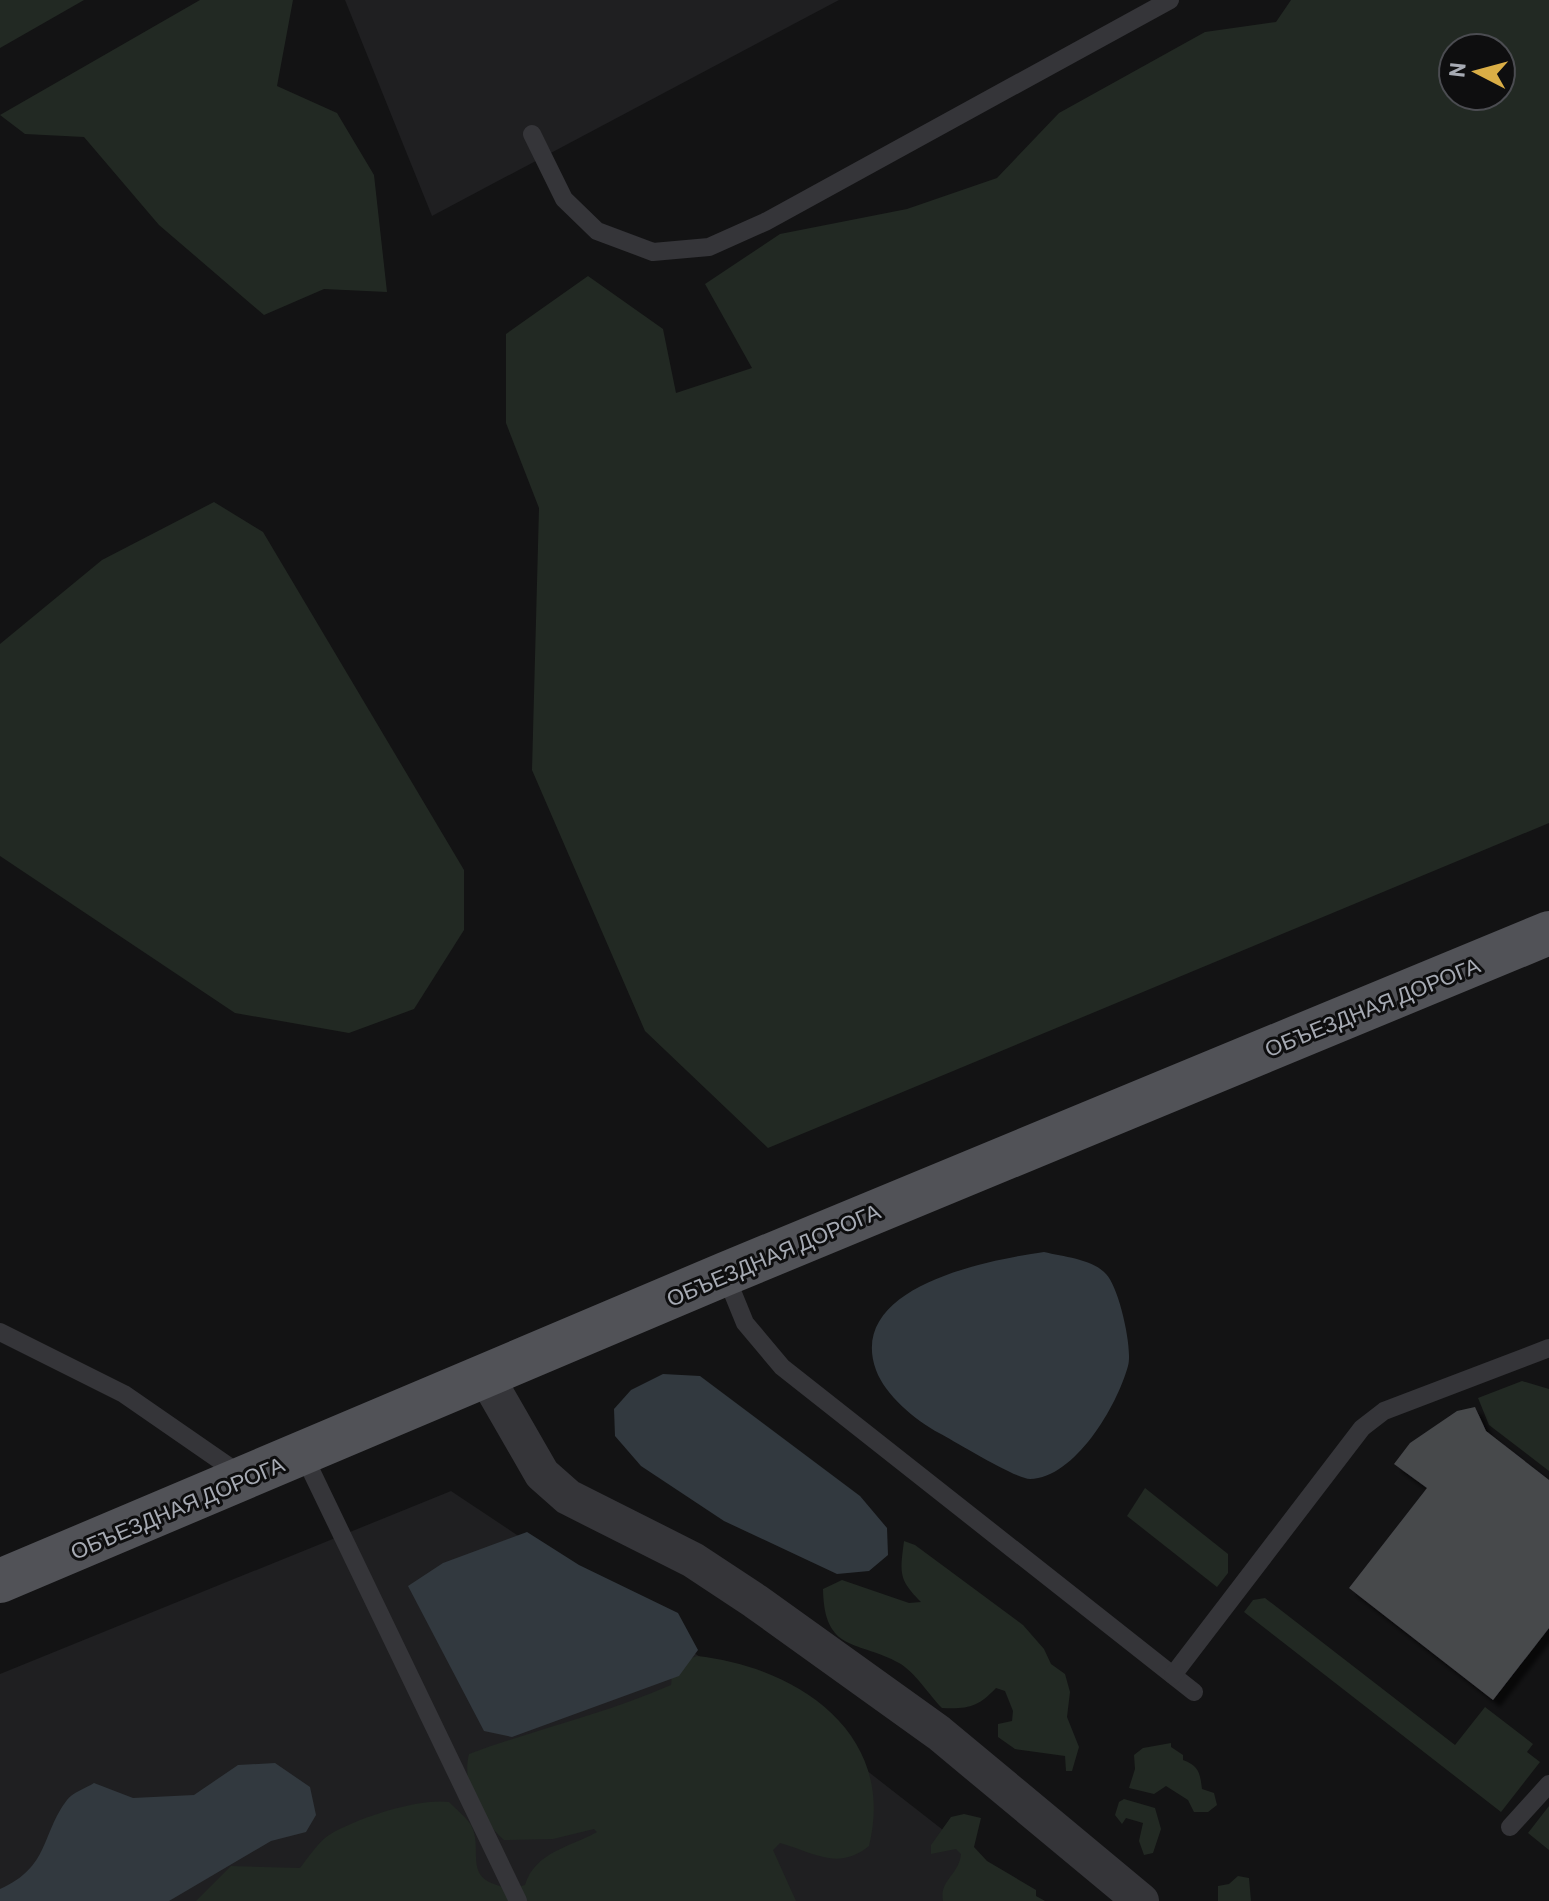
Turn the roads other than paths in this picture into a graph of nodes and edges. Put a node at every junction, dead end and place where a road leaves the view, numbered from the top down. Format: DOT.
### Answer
graph roads {
  1 [pos="1170,0"];
  2 [pos="532,134"];
  3 [pos="1549,933"];
  4 [pos="725,1274"];
  5 [pos="0,1332"];
  6 [pos="1549,1348"];
  7 [pos="485,1375"];
  8 [pos="303,1454"];
  9 [pos="246,1478"];
  10 [pos="0,1581"];
  11 [pos="1173,1675"];
  12 [pos="1194,1692"];
  13 [pos="1549,1784"];
  14 [pos="1510,1827"];
  15 [pos="518,1901"];
  16 [pos="1141,1901"];
  1 -- 2 [label="lane"];
  3 -- 4 [label="main road, ОБЪЕЗДНАЯ ДОРОГА"];
  4 -- 7 [label="main road, ОБЪЕЗДНАЯ ДОРОГА"];
  4 -- 11 [label="lane"];
  5 -- 9 [label="lane"];
  6 -- 11 [label="lane"];
  7 -- 8 [label="main road, ОБЪЕЗДНАЯ ДОРОГА"];
  7 -- 16 [label="street"];
  8 -- 9 [label="main road, ОБЪЕЗДНАЯ ДОРОГА"];
  8 -- 15 [label="lane"];
  9 -- 10 [label="main road, ОБЪЕЗДНАЯ ДОРОГА"];
  11 -- 12 [label="lane"];
  13 -- 14 [label="lane"];
}
